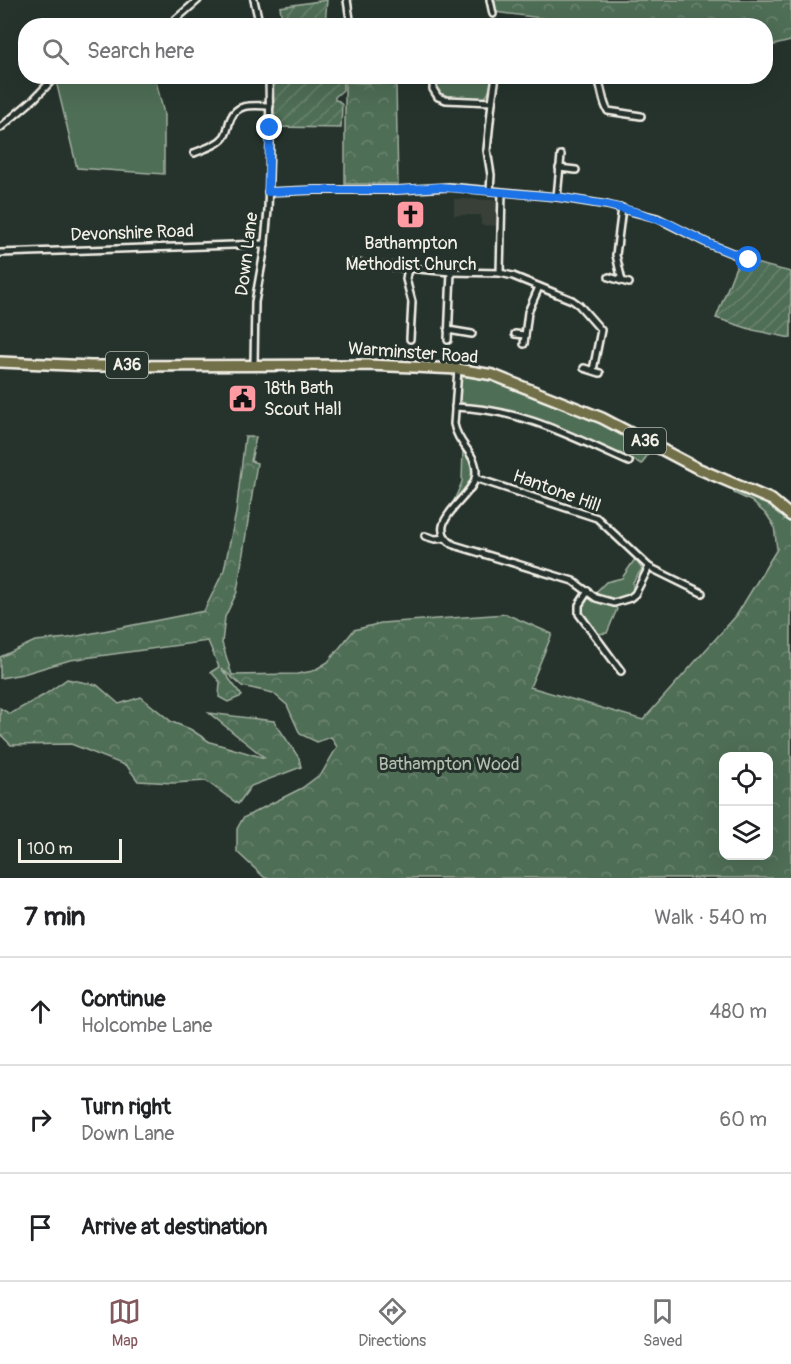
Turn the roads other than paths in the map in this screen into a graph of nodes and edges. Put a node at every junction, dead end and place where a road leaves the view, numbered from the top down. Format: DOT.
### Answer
graph roads {
  1 [pos="198,0"];
  2 [pos="254,0"];
  3 [pos="347,0"];
  4 [pos="490,0"];
  5 [pos="493,14"];
  6 [pos="177,18"];
  7 [pos="258,18"];
  8 [pos="350,18"];
  9 [pos="48,84"];
  10 [pos="269,84"];
  11 [pos="433,84"];
  12 [pos="494,84"];
  13 [pos="601,84"];
  14 [pos="492,102"];
  15 [pos="270,106"];
  16 [pos="641,117"];
  17 [pos="0,128"];
  18 [pos="194,153"];
  19 [pos="561,155"];
  20 [pos="560,168"];
  21 [pos="576,170"];
  22 [pos="490,191"];
  23 [pos="268,192"];
  24 [pos="502,192"];
  25 [pos="557,197"];
  26 [pos="622,208"];
  27 [pos="265,244"];
  28 [pos="0,253"];
  29 [pos="749,260"];
  30 [pos="354,263"];
  31 [pos="363,264"];
  32 [pos="408,268"];
  33 [pos="362,272"];
  34 [pos="451,272"];
  35 [pos="500,273"];
  36 [pos="609,277"];
  37 [pos="622,281"];
  38 [pos="629,283"];
  39 [pos="539,287"];
  40 [pos="448,330"];
  41 [pos="472,334"];
  42 [pos="515,334"];
  43 [pos="525,335"];
  44 [pos="410,339"];
  45 [pos="448,340"];
  46 [pos="524,344"];
  47 [pos="0,362"];
  48 [pos="254,364"];
  49 [pos="584,368"];
  50 [pos="458,369"];
  51 [pos="593,370"];
  52 [pos="600,373"];
  53 [pos="455,407"];
  54 [pos="629,462"];
  55 [pos="475,478"];
  56 [pos="791,516"];
  57 [pos="424,536"];
  58 [pos="446,538"];
  59 [pos="649,567"];
  60 [pos="588,591"];
  61 [pos="702,592"];
  62 [pos="621,671"];
  1 -- 6 [label="street"];
  2 -- 7 [label="street"];
  3 -- 8 [label="street"];
  4 -- 5 [label="street"];
  9 -- 17 [label="street"];
  10 -- 15 [label="street, Down Lane"];
  11 -- 14 [label="street"];
  12 -- 14 [label="street"];
  13 -- 16 [label="street"];
  14 -- 22 [label="street"];
  15 -- 18 [label="street"];
  15 -- 23 [label="street, Down Lane"];
  19 -- 20 [label="street"];
  20 -- 21 [label="street"];
  20 -- 25 [label="street"];
  22 -- 23 [label="street"];
  22 -- 24 [label="street"];
  23 -- 27 [label="street, Down Lane"];
  24 -- 25 [label="street"];
  24 -- 35 [label="street"];
  25 -- 26 [label="street"];
  26 -- 29 [label="street"];
  26 -- 37 [label="street"];
  27 -- 28 [label="street, Devonshire Road"];
  27 -- 48 [label="street, Down Lane"];
  30 -- 31 [label="street"];
  31 -- 32 [label="street"];
  31 -- 33 [label="street"];
  32 -- 34 [label="street"];
  32 -- 44 [label="street"];
  34 -- 35 [label="street"];
  34 -- 40 [label="street"];
  35 -- 39 [label="street"];
  36 -- 37 [label="street"];
  37 -- 38 [label="street"];
  39 -- 43 [label="street"];
  39 -- 51 [label="street"];
  40 -- 41 [label="street"];
  40 -- 45 [label="street"];
  42 -- 43 [label="street"];
  43 -- 46 [label="street"];
  47 -- 48 [label="highway, Warminster Road / A36"];
  48 -- 50 [label="highway, Warminster Road / A36"];
  49 -- 51 [label="street"];
  50 -- 53 [label="street"];
  50 -- 56 [label="highway, Warminster Road / A36"];
  51 -- 52 [label="street"];
  53 -- 54 [label="street"];
  53 -- 55 [label="street"];
  55 -- 58 [label="street"];
  55 -- 59 [label="street, Hantone Hill"];
  57 -- 58 [label="street"];
  58 -- 60 [label="street"];
  59 -- 60 [label="street"];
  59 -- 61 [label="street, Hantone Hill"];
  60 -- 62 [label="street"];
}
